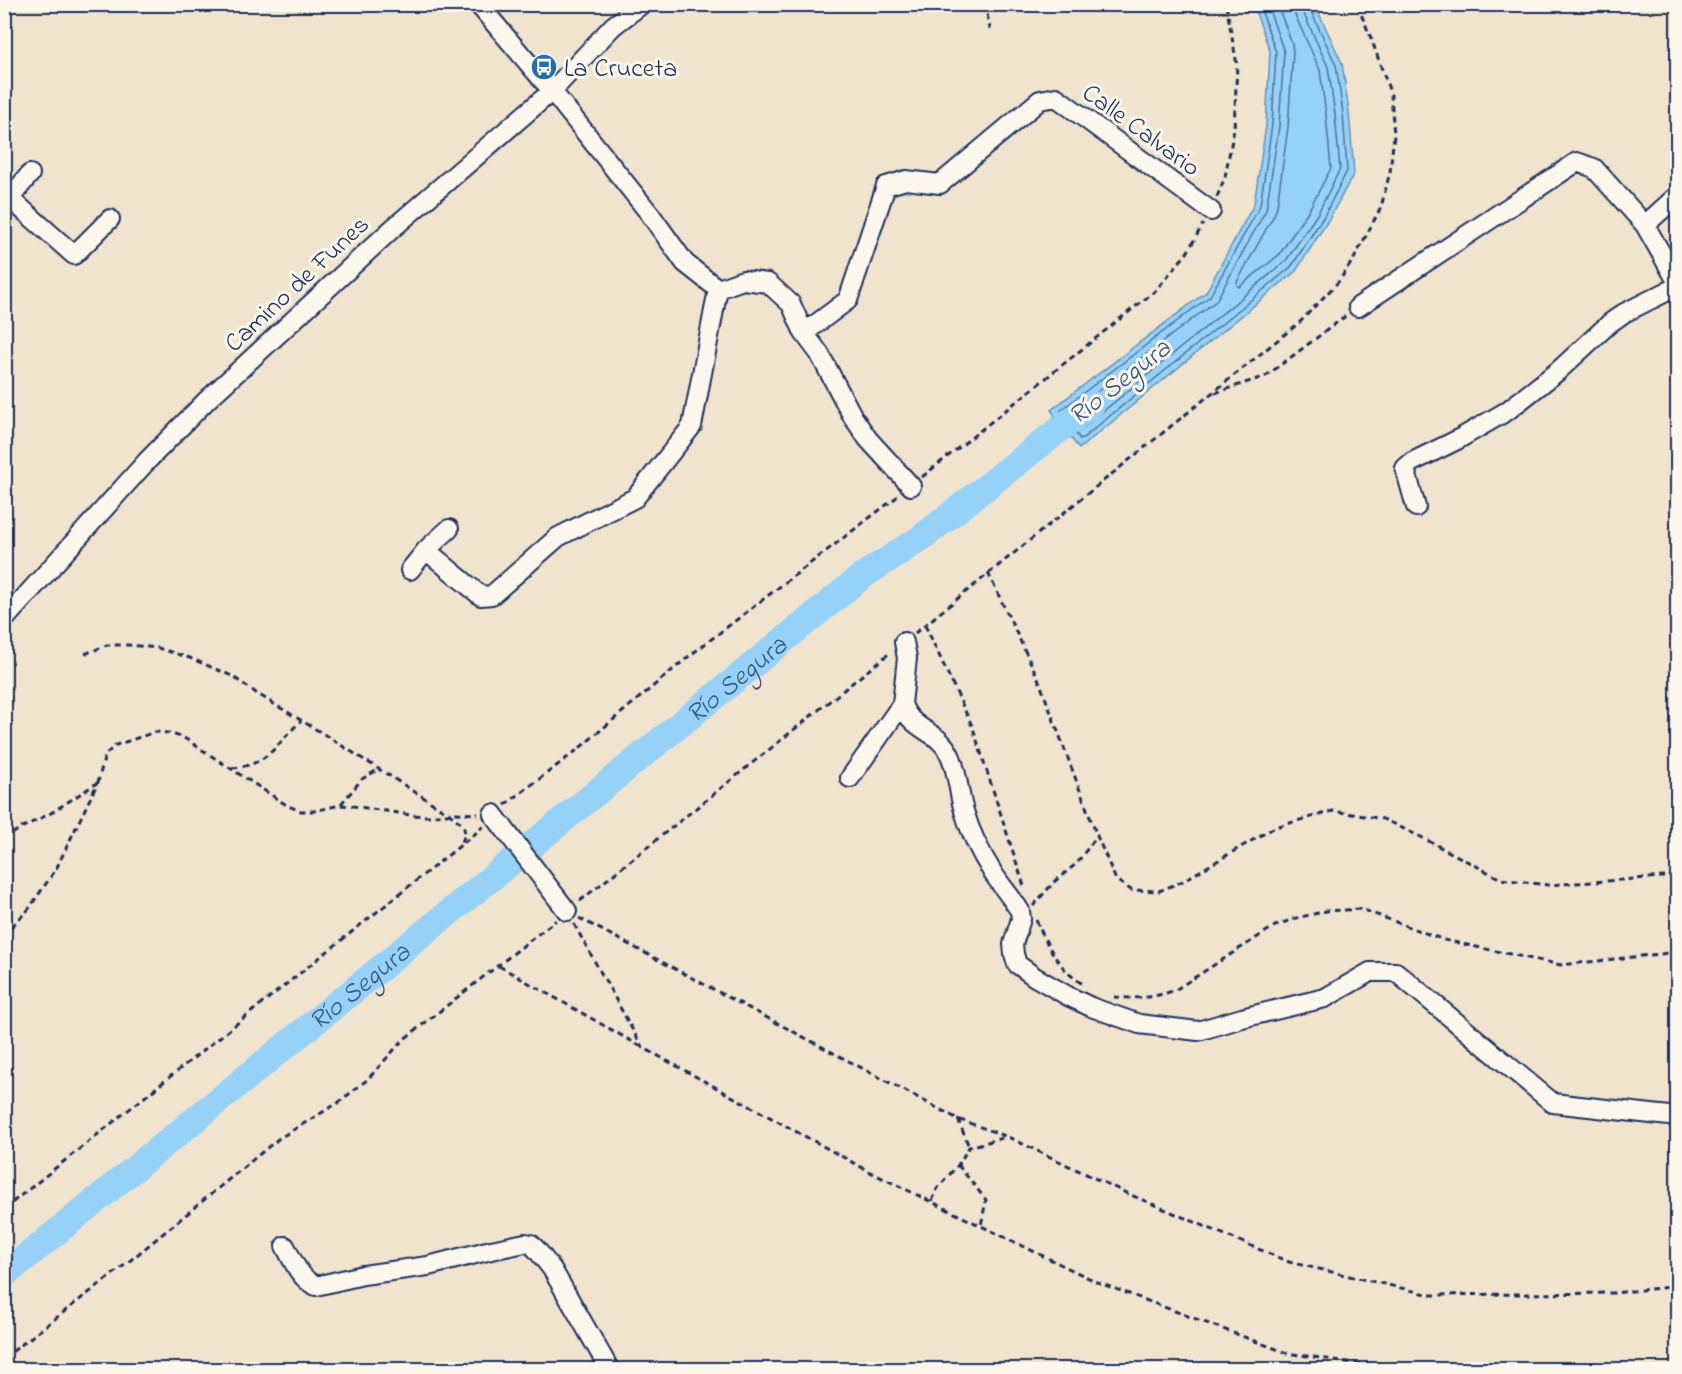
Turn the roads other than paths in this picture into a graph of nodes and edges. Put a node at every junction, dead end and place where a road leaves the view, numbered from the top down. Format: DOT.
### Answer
graph roads {
  1 [pos="478,4"];
  2 [pos="642,4"];
  3 [pos="552,91"];
  4 [pos="30,174"];
  5 [pos="7,195"];
  6 [pos="1677,195"];
  7 [pos="1211,211"];
  8 [pos="110,219"];
  9 [pos="1645,225"];
  10 [pos="1677,284"];
  11 [pos="718,289"];
  12 [pos="1358,307"];
  13 [pos="804,333"];
  14 [pos="911,486"];
  15 [pos="1416,507"];
  16 [pos="449,529"];
  17 [pos="426,550"];
  18 [pos="410,570"];
  19 [pos="4,620"];
  20 [pos="904,642"];
  21 [pos="902,704"];
  22 [pos="850,778"];
  23 [pos="493,814"];
  24 [pos="567,911"];
  25 [pos="1677,1117"];
  26 [pos="285,1246"];
  27 [pos="610,1370"];
  1 -- 3 [label="street"];
  2 -- 3 [label="street, Camino de Funes"];
  3 -- 11 [label="street"];
  3 -- 19 [label="street, Camino de Funes"];
  4 -- 5 [label="street"];
  5 -- 8 [label="street"];
  6 -- 9 [label="street"];
  7 -- 13 [label="street, Calle Calvario"];
  9 -- 10 [label="street"];
  9 -- 12 [label="street"];
  10 -- 15 [label="street"];
  11 -- 13 [label="street"];
  11 -- 17 [label="street"];
  13 -- 14 [label="street"];
  16 -- 17 [label="street"];
  17 -- 18 [label="street"];
  20 -- 21 [label="street"];
  21 -- 22 [label="street"];
  21 -- 25 [label="street"];
  23 -- 24 [label="street"];
  26 -- 27 [label="street"];
}
